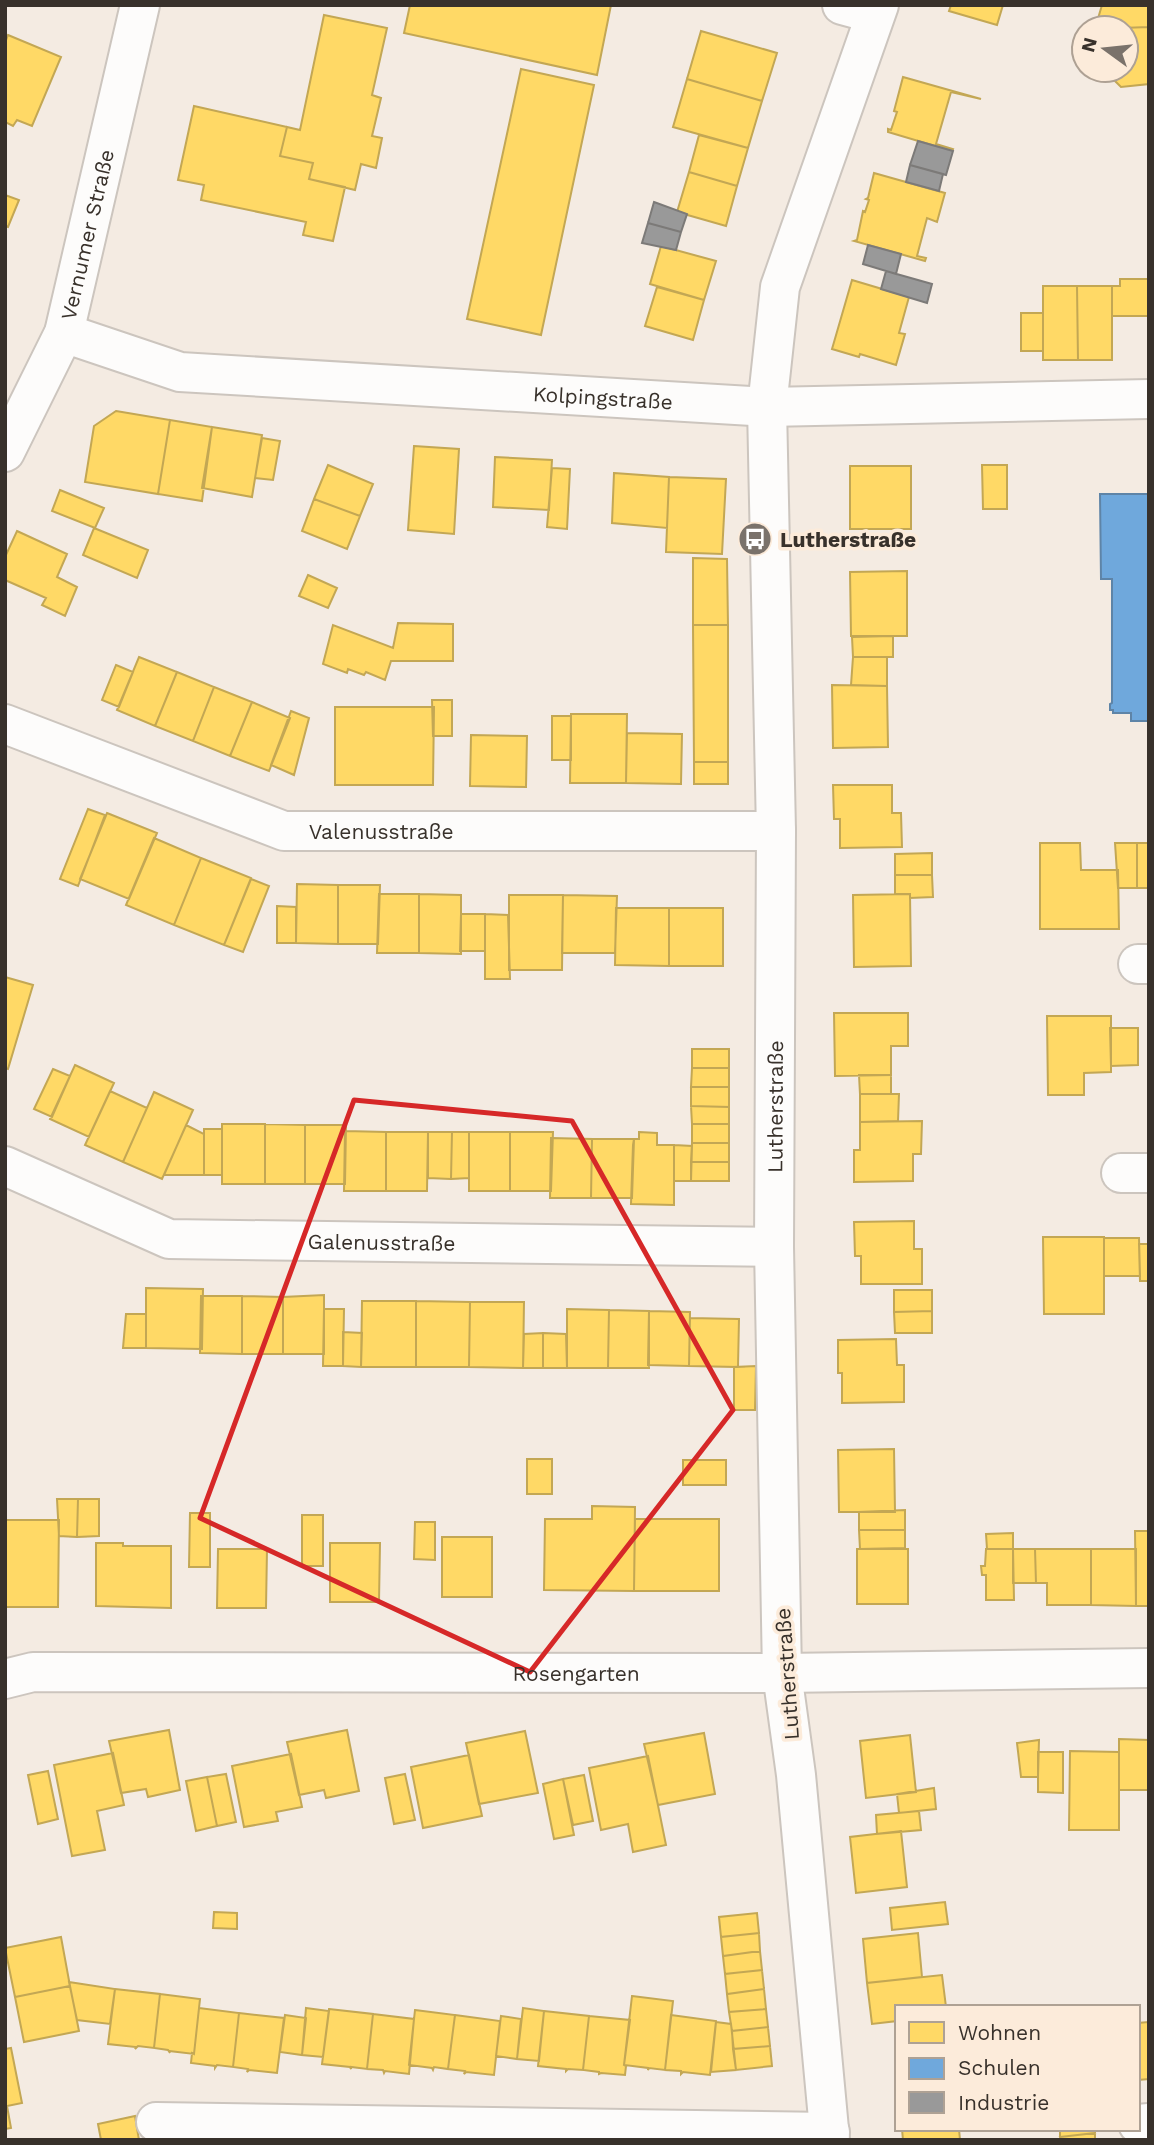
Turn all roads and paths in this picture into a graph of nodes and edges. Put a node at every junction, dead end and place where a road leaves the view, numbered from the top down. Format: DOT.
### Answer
graph roads {
  1 [pos="140,5"];
  2 [pos="865,8"];
  3 [pos="64,333"];
  4 [pos="1149,399"];
  5 [pos="767,407"];
  6 [pos="5,452"];
  7 [pos="5,724"];
  8 [pos="776,831"];
  9 [pos="5,1166"];
  10 [pos="774,1247"];
  11 [pos="1149,1668"];
  12 [pos="782,1673"];
  13 [pos="5,1679"];
  14 [pos="156,2122"];
  15 [pos="830,2136"];
  1 -- 3 [label="street, Vernumer Straße"];
  2 -- 5 [label="street, Lutherstraße"];
  3 -- 5 [label="street, Kolpingstraße"];
  3 -- 6 [label="street, Vernumer Straße"];
  4 -- 5 [label="street, Kolpingstraße"];
  5 -- 8 [label="street, Lutherstraße"];
  7 -- 8 [label="street, Valenusstraße"];
  8 -- 10 [label="street, Lutherstraße"];
  9 -- 10 [label="street, Galenusstraße"];
  10 -- 12 [label="street, Lutherstraße"];
  11 -- 12 [label="street, Rosengarten"];
  12 -- 13 [label="street, Rosengarten"];
  12 -- 15 [label="street, Lutherstraße"];
  14 -- 15 [label="street"];
}
